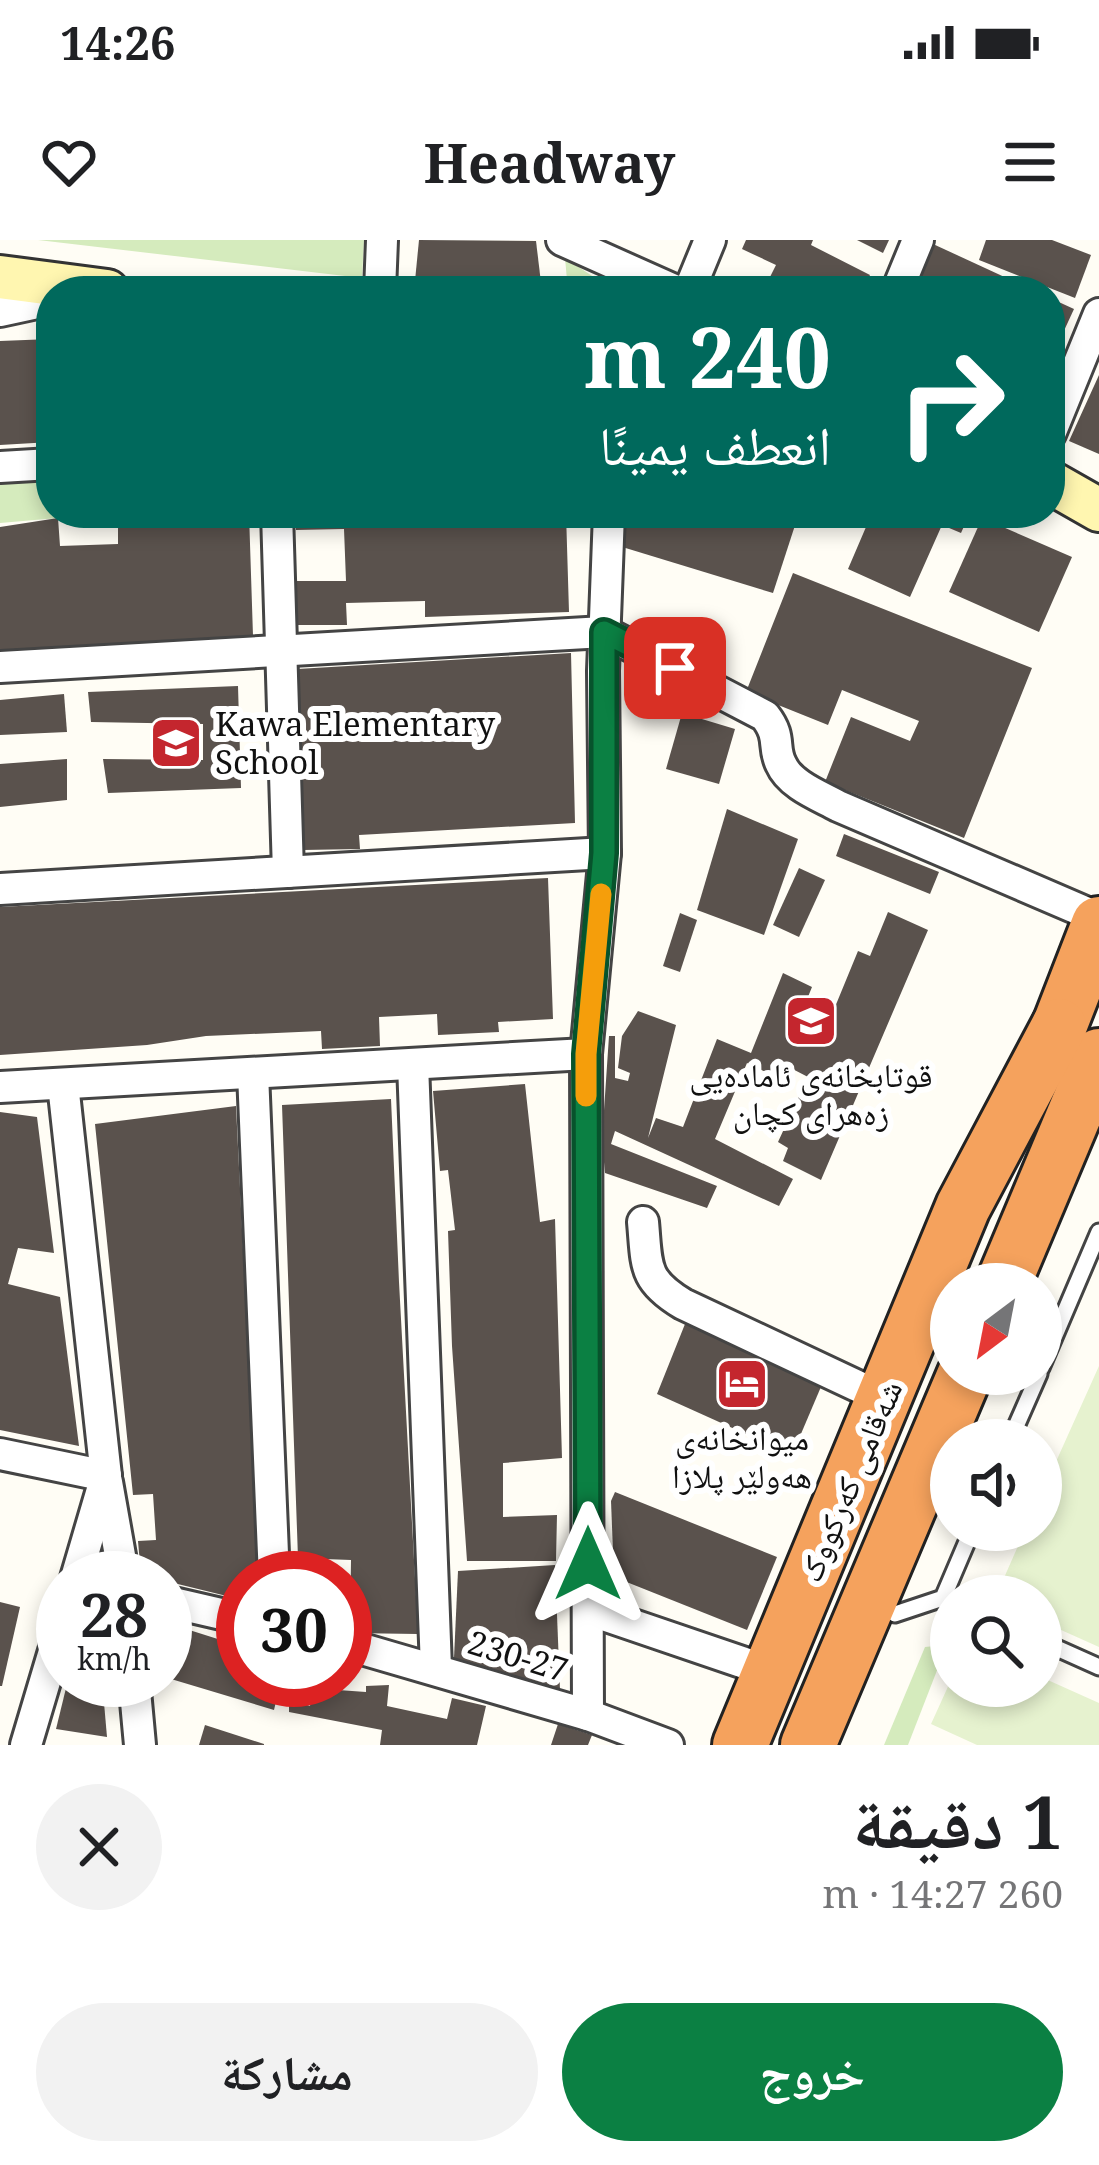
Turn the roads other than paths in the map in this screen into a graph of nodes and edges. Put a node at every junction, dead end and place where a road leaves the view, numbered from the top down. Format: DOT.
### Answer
graph roads {
  1 [pos="382,240"];
  2 [pos="562,240"];
  3 [pos="710,240"];
  4 [pos="918,240"];
  5 [pos="381,276"];
  6 [pos="642,276"];
  7 [pos="695,276"];
  8 [pos="903,276"];
  9 [pos="0,277"];
  10 [pos="36,282"];
  11 [pos="36,303"];
  12 [pos="0,311"];
  13 [pos="1099,314"];
  14 [pos="1065,397"];
  15 [pos="36,465"];
  16 [pos="0,467"];
  17 [pos="1065,491"];
  18 [pos="1099,510"];
  19 [pos="277,528"];
  20 [pos="608,528"];
  21 [pos="604,632"];
  22 [pos="281,653"];
  23 [pos="0,667"];
  24 [pos="604,853"];
  25 [pos="288,872"];
  26 [pos="0,889"];
  27 [pos="1099,921"];
  28 [pos="1086,1046"];
  29 [pos="586,1054"];
  30 [pos="413,1064"];
  31 [pos="253,1073"];
  32 [pos="63,1084"];
  33 [pos="0,1087"];
  34 [pos="643,1222"];
  35 [pos="1099,1232"];
  36 [pos="971,1263"];
  37 [pos="1010,1263"];
  38 [pos="1037,1263"];
  39 [pos="1062,1319"];
  40 [pos="930,1357"];
  41 [pos="955,1395"];
  42 [pos="885,1399"];
  43 [pos="0,1454"];
  44 [pos="106,1476"];
  45 [pos="84,1551"];
  46 [pos="119,1551"];
  47 [pos="273,1551"];
  48 [pos="930,1605"];
  49 [pos="589,1610"];
  50 [pos="1062,1650"];
  51 [pos="372,1652"];
  52 [pos="1099,1667"];
  53 [pos="436,1668"];
  54 [pos="771,1672"];
  55 [pos="37,1707"];
  56 [pos="136,1707"];
  57 [pos="588,1715"];
  58 [pos="26,1745"];
  59 [pos="140,1745"];
  60 [pos="668,1745"];
  61 [pos="740,1745"];
  62 [pos="771,1745"];
  63 [pos="808,1745"];
  64 [pos="842,1745"];
  1 -- 5 [label="street"];
  2 -- 6 [label="street"];
  3 -- 7 [label="street"];
  4 -- 8 [label="street"];
  9 -- 10 [label="street"];
  11 -- 12 [label="street"];
  13 -- 14 [label="street"];
  15 -- 16 [label="street"];
  17 -- 18 [label="street"];
  19 -- 22 [label="street"];
  20 -- 21 [label="street"];
  21 -- 22 [label="street"];
  21 -- 24 [label="street"];
  21 -- 27 [label="street"];
  22 -- 23 [label="street"];
  22 -- 25 [label="street"];
  24 -- 25 [label="street"];
  24 -- 29 [label="street"];
  25 -- 26 [label="street"];
  27 -- 28 [label="highway, شەقامی کەرکووک"];
  28 -- 36 [label="highway, شەقامی کەرکووک"];
  28 -- 37 [label="highway, شەقامی کەرکووک"];
  28 -- 38 [label="highway, شەقامی کەرکووک"];
  28 -- 42 [label="highway, شەقامی کەرکووک"];
  29 -- 30 [label="street"];
  29 -- 49 [label="street"];
  30 -- 31 [label="street"];
  30 -- 53 [label="street"];
  31 -- 32 [label="street"];
  31 -- 47 [label="street"];
  32 -- 33 [label="street"];
  32 -- 44 [label="street"];
  34 -- 42 [label="street"];
  35 -- 39 [label="lane"];
  40 -- 62 [label="highway, شەقامی کەرکووک"];
  41 -- 63 [label="highway, شەقامی کەرکووک"];
  42 -- 54 [label="highway, شەقامی کەرکووک"];
  43 -- 44 [label="street"];
  44 -- 45 [label="street"];
  44 -- 46 [label="street"];
  48 -- 64 [label="highway"];
  49 -- 54 [label="street"];
  49 -- 57 [label="street"];
  50 -- 52 [label="lane"];
  51 -- 53 [label="street, 230-27"];
  53 -- 57 [label="street, 230-27"];
  54 -- 61 [label="highway, شەقامی کەرکووک"];
  55 -- 58 [label="street"];
  56 -- 59 [label="street"];
  57 -- 60 [label="street, 230-27"];
}
